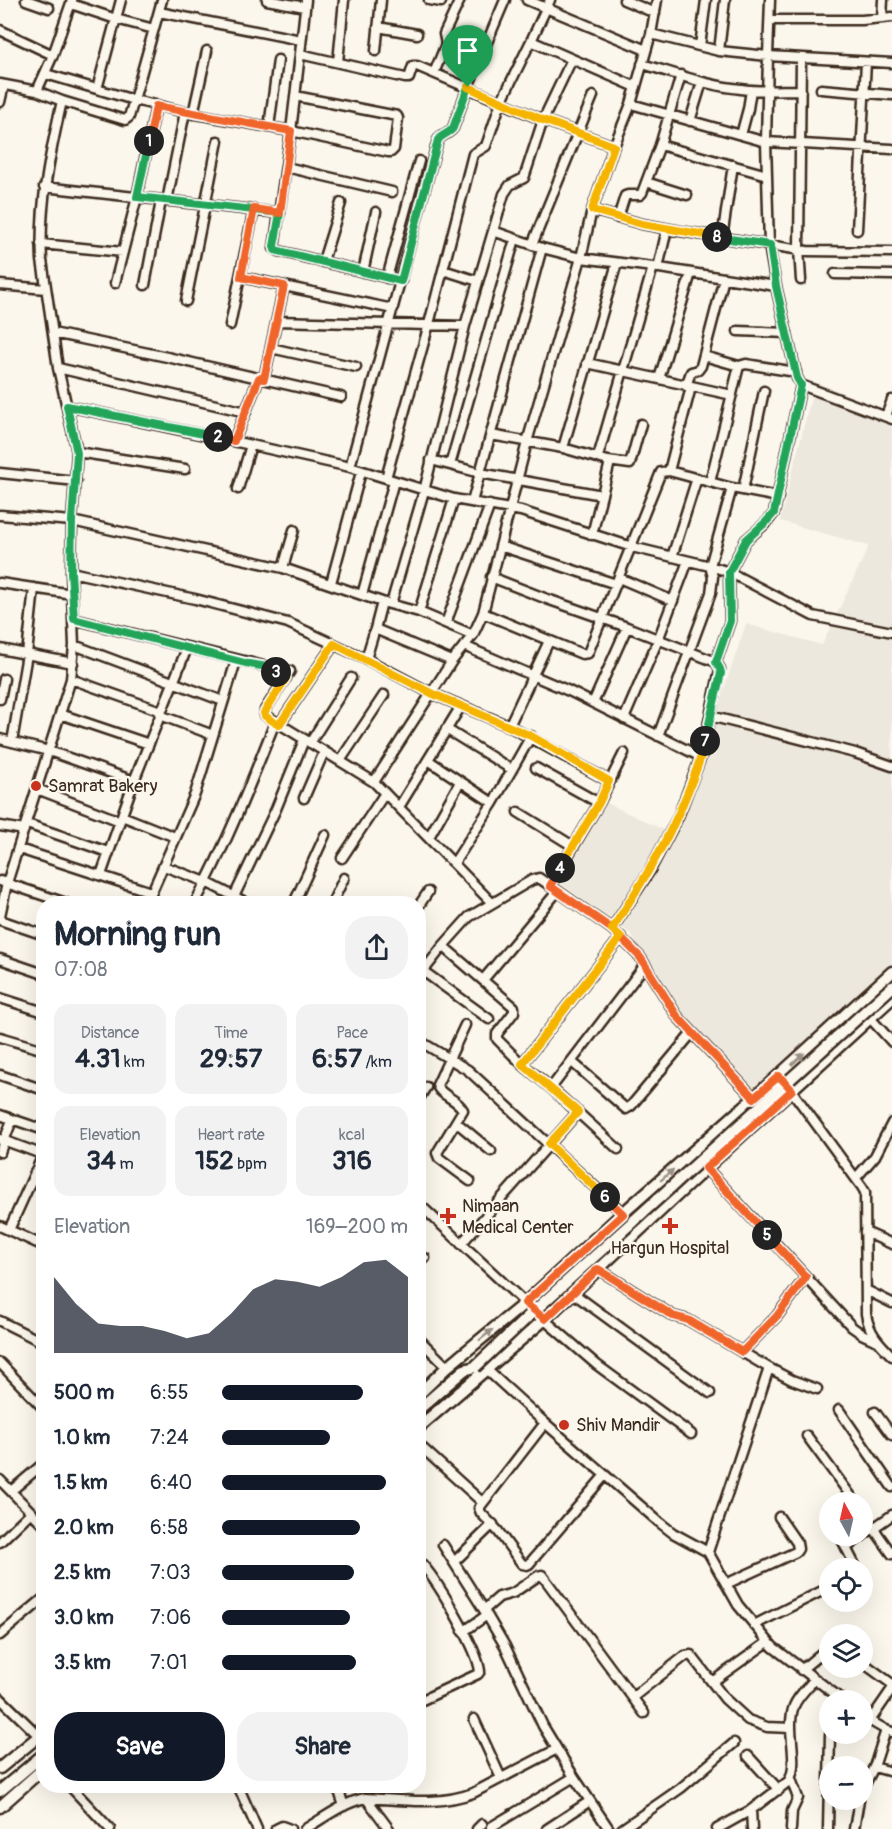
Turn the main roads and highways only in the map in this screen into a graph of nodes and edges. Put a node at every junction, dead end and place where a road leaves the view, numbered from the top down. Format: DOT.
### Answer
graph roads {
  1 [pos="892,972"];
  2 [pos="892,987"];
  3 [pos="891,1001"];
  4 [pos="475,1367"];
  5 [pos="426,1387"];
  6 [pos="426,1403"];
  7 [pos="426,1414"];
  8 [pos="426,1421"];
  9 [pos="36,1738"];
  10 [pos="36,1761"];
  11 [pos="0,1768"];
  12 [pos="36,1775"];
  13 [pos="0,1791"];
  14 [pos="0,1807"];
  5 -- 1 [label="main road, one-way"];
  2 -- 4 [label="main road, bridge"];
  3 -- 8 [label="main road"];
  4 -- 6 [label="main road"];
  4 -- 7 [label="main road"];
  9 -- 11 [label="main road"];
  10 -- 13 [label="main road"];
  12 -- 14 [label="main road"];
}
